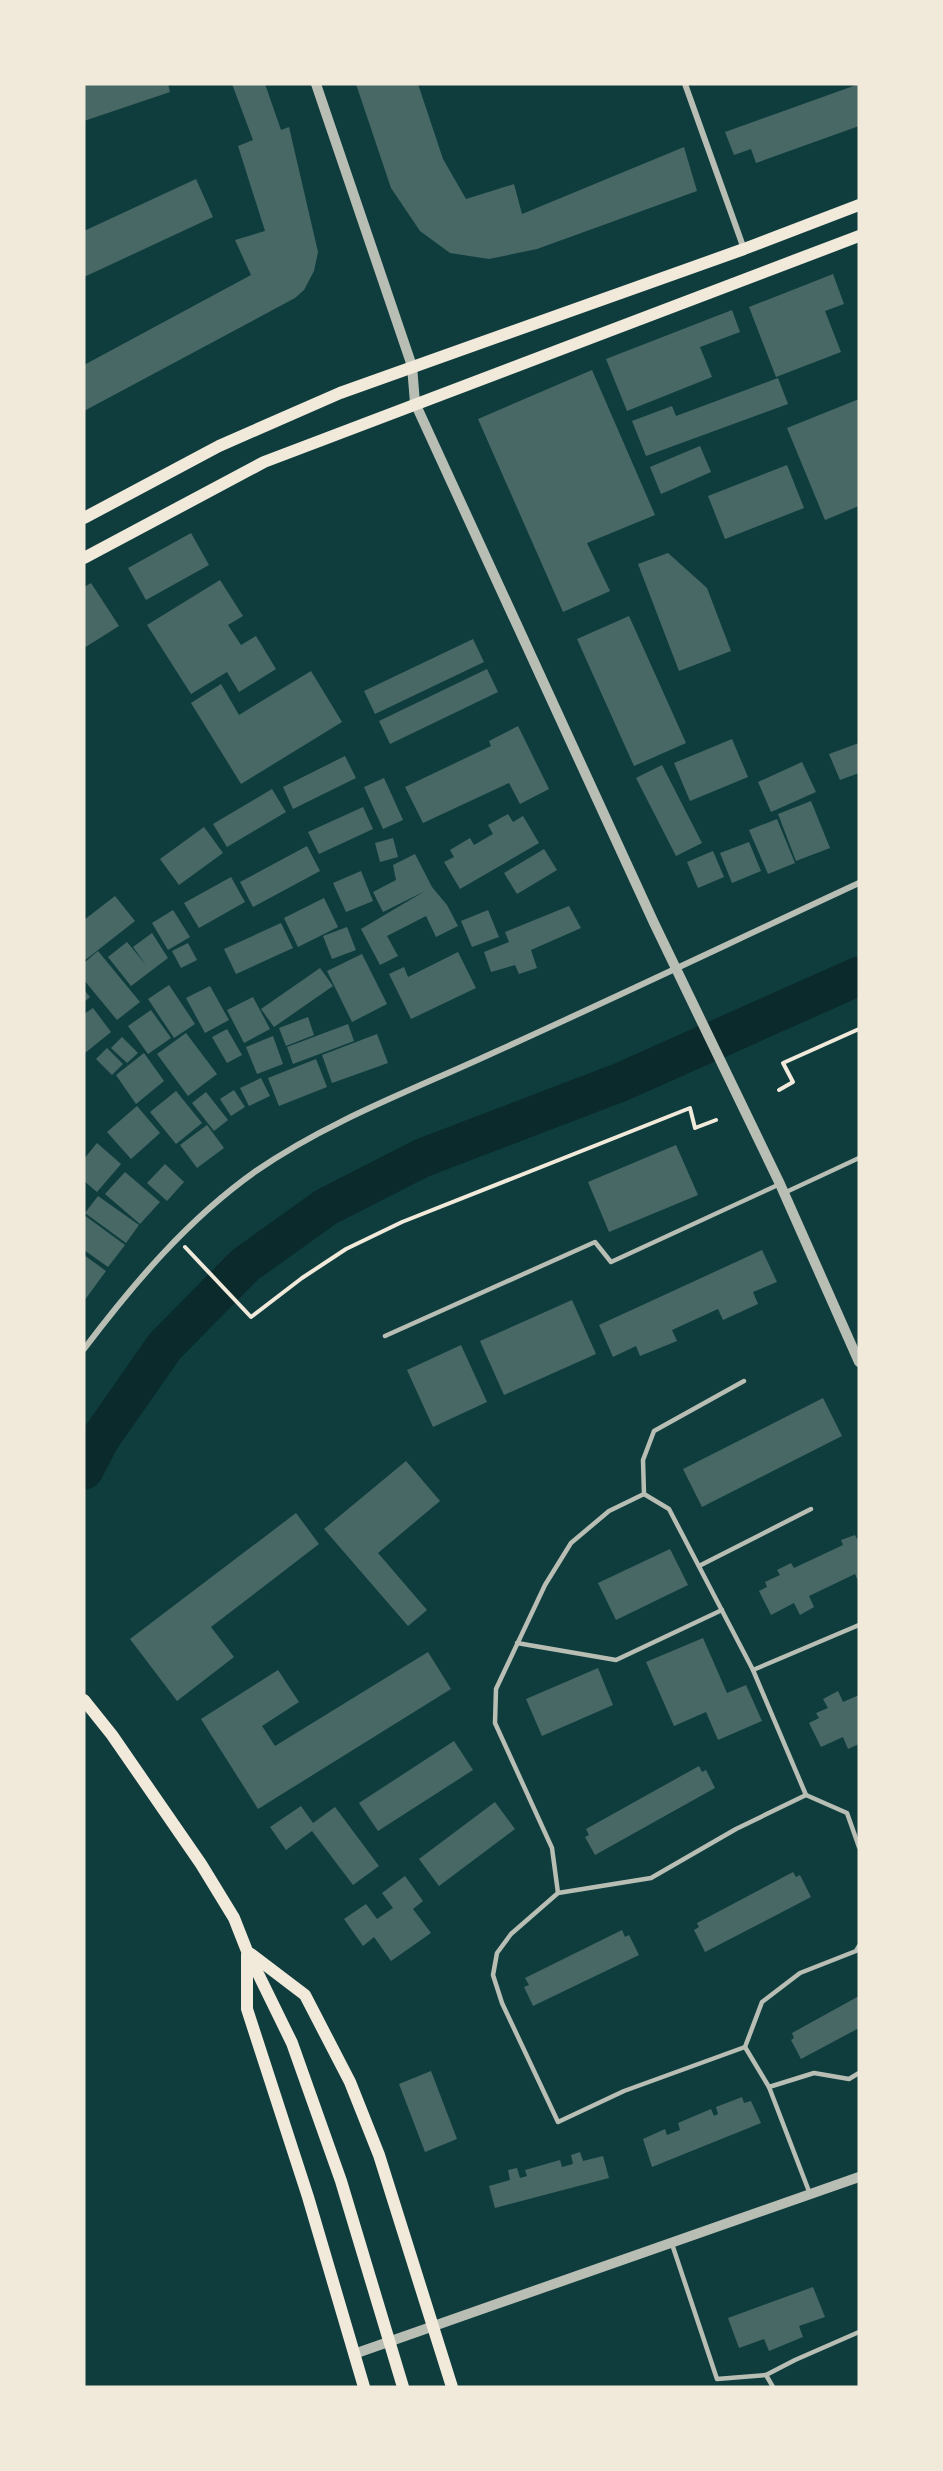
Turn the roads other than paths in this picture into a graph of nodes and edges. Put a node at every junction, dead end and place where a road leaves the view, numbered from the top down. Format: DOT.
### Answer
graph roads {
  1 [pos="316,84"];
  2 [pos="685,84"];
  3 [pos="859,205"];
  4 [pos="859,236"];
  5 [pos="744,249"];
  6 [pos="412,366"];
  7 [pos="415,404"];
  8 [pos="84,518"];
  9 [pos="84,558"];
  10 [pos="859,883"];
  11 [pos="859,1158"];
  12 [pos="782,1189"];
  13 [pos="385,1336"];
  14 [pos="84,1349"];
  15 [pos="859,1362"];
  16 [pos="744,1381"];
  17 [pos="644,1494"];
  18 [pos="811,1509"];
  19 [pos="699,1566"];
  20 [pos="722,1610"];
  21 [pos="859,1625"];
  22 [pos="518,1643"];
  23 [pos="753,1670"];
  24 [pos="84,1700"];
  25 [pos="806,1796"];
  26 [pos="859,1846"];
  27 [pos="558,1893"];
  28 [pos="859,1946"];
  29 [pos="247,1951"];
  30 [pos="745,2047"];
  31 [pos="859,2073"];
  32 [pos="769,2087"];
  33 [pos="859,2177"];
  34 [pos="810,2194"];
  35 [pos="671,2243"];
  36 [pos="433,2327"];
  37 [pos="859,2332"];
  38 [pos="354,2354"];
  39 [pos="766,2375"];
  40 [pos="364,2387"];
  41 [pos="403,2387"];
  42 [pos="452,2387"];
  43 [pos="773,2387"];
  1 -- 6 [label="street"];
  2 -- 5 [label="street"];
  3 -- 5 [label="main road"];
  4 -- 7 [label="main road"];
  5 -- 6 [label="main road"];
  6 -- 7 [label="street"];
  6 -- 8 [label="main road"];
  7 -- 9 [label="main road"];
  7 -- 12 [label="street"];
  10 -- 14 [label="street"];
  11 -- 12 [label="lane"];
  12 -- 13 [label="lane"];
  12 -- 15 [label="street"];
  16 -- 17 [label="lane"];
  17 -- 19 [label="lane"];
  17 -- 22 [label="lane"];
  18 -- 19 [label="lane"];
  19 -- 20 [label="lane"];
  20 -- 22 [label="lane"];
  20 -- 23 [label="lane"];
  21 -- 23 [label="lane"];
  22 -- 27 [label="lane"];
  23 -- 25 [label="lane"];
  24 -- 29 [label="main road"];
  25 -- 26 [label="lane"];
  25 -- 27 [label="lane"];
  27 -- 30 [label="lane"];
  28 -- 30 [label="lane"];
  29 -- 36 [label="main road"];
  29 -- 38 [label="main road"];
  29 -- 41 [label="main road"];
  30 -- 32 [label="lane"];
  31 -- 32 [label="lane"];
  32 -- 34 [label="lane"];
  33 -- 34 [label="street"];
  34 -- 35 [label="street"];
  35 -- 36 [label="street"];
  35 -- 39 [label="lane"];
  36 -- 38 [label="street"];
  36 -- 42 [label="main road"];
  37 -- 39 [label="lane"];
  38 -- 40 [label="main road"];
  39 -- 43 [label="lane"];
}
